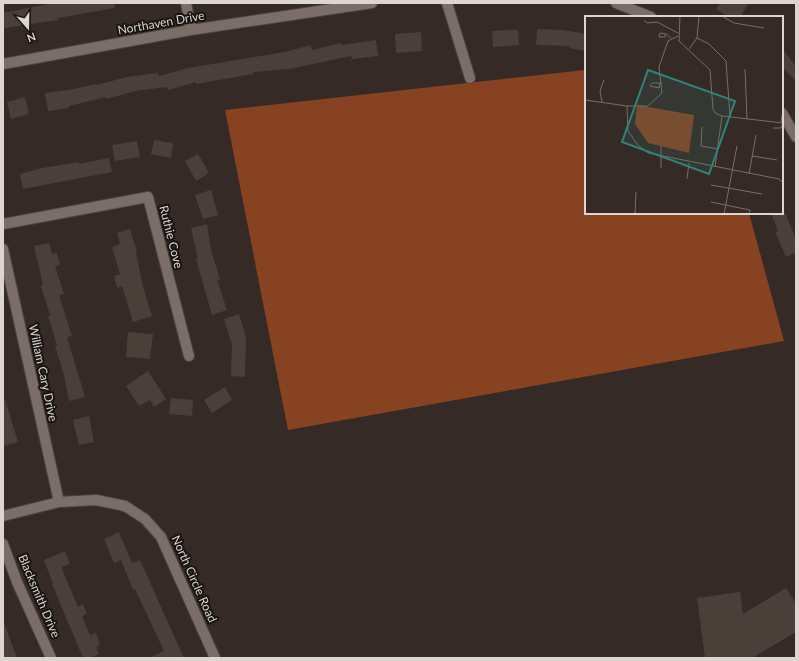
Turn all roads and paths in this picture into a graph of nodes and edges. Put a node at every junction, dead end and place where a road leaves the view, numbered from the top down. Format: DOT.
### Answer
graph roads {
  1 [pos="186,3"];
  2 [pos="372,3"];
  3 [pos="447,3"];
  4 [pos="616,3"];
  5 [pos="648,16"];
  6 [pos="191,30"];
  7 [pos="3,64"];
  8 [pos="470,78"];
  9 [pos="783,115"];
  10 [pos="796,136"];
  11 [pos="3,224"];
  12 [pos="3,249"];
  13 [pos="189,356"];
  14 [pos="58,502"];
  15 [pos="3,516"];
  16 [pos="3,544"];
  17 [pos="51,658"];
  18 [pos="215,658"];
  1 -- 6 [label="street"];
  2 -- 6 [label="street, Northaven Drive"];
  3 -- 8 [label="street"];
  4 -- 5 [label="street"];
  6 -- 7 [label="street, Northaven Drive"];
  9 -- 10 [label="street"];
  11 -- 13 [label="street, Ruthie Cove"];
  12 -- 14 [label="street, William Cary Drive"];
  14 -- 15 [label="street, North Circle Road"];
  14 -- 18 [label="street, North Circle Road"];
  16 -- 17 [label="street, Blacksmith Drive"];
}
